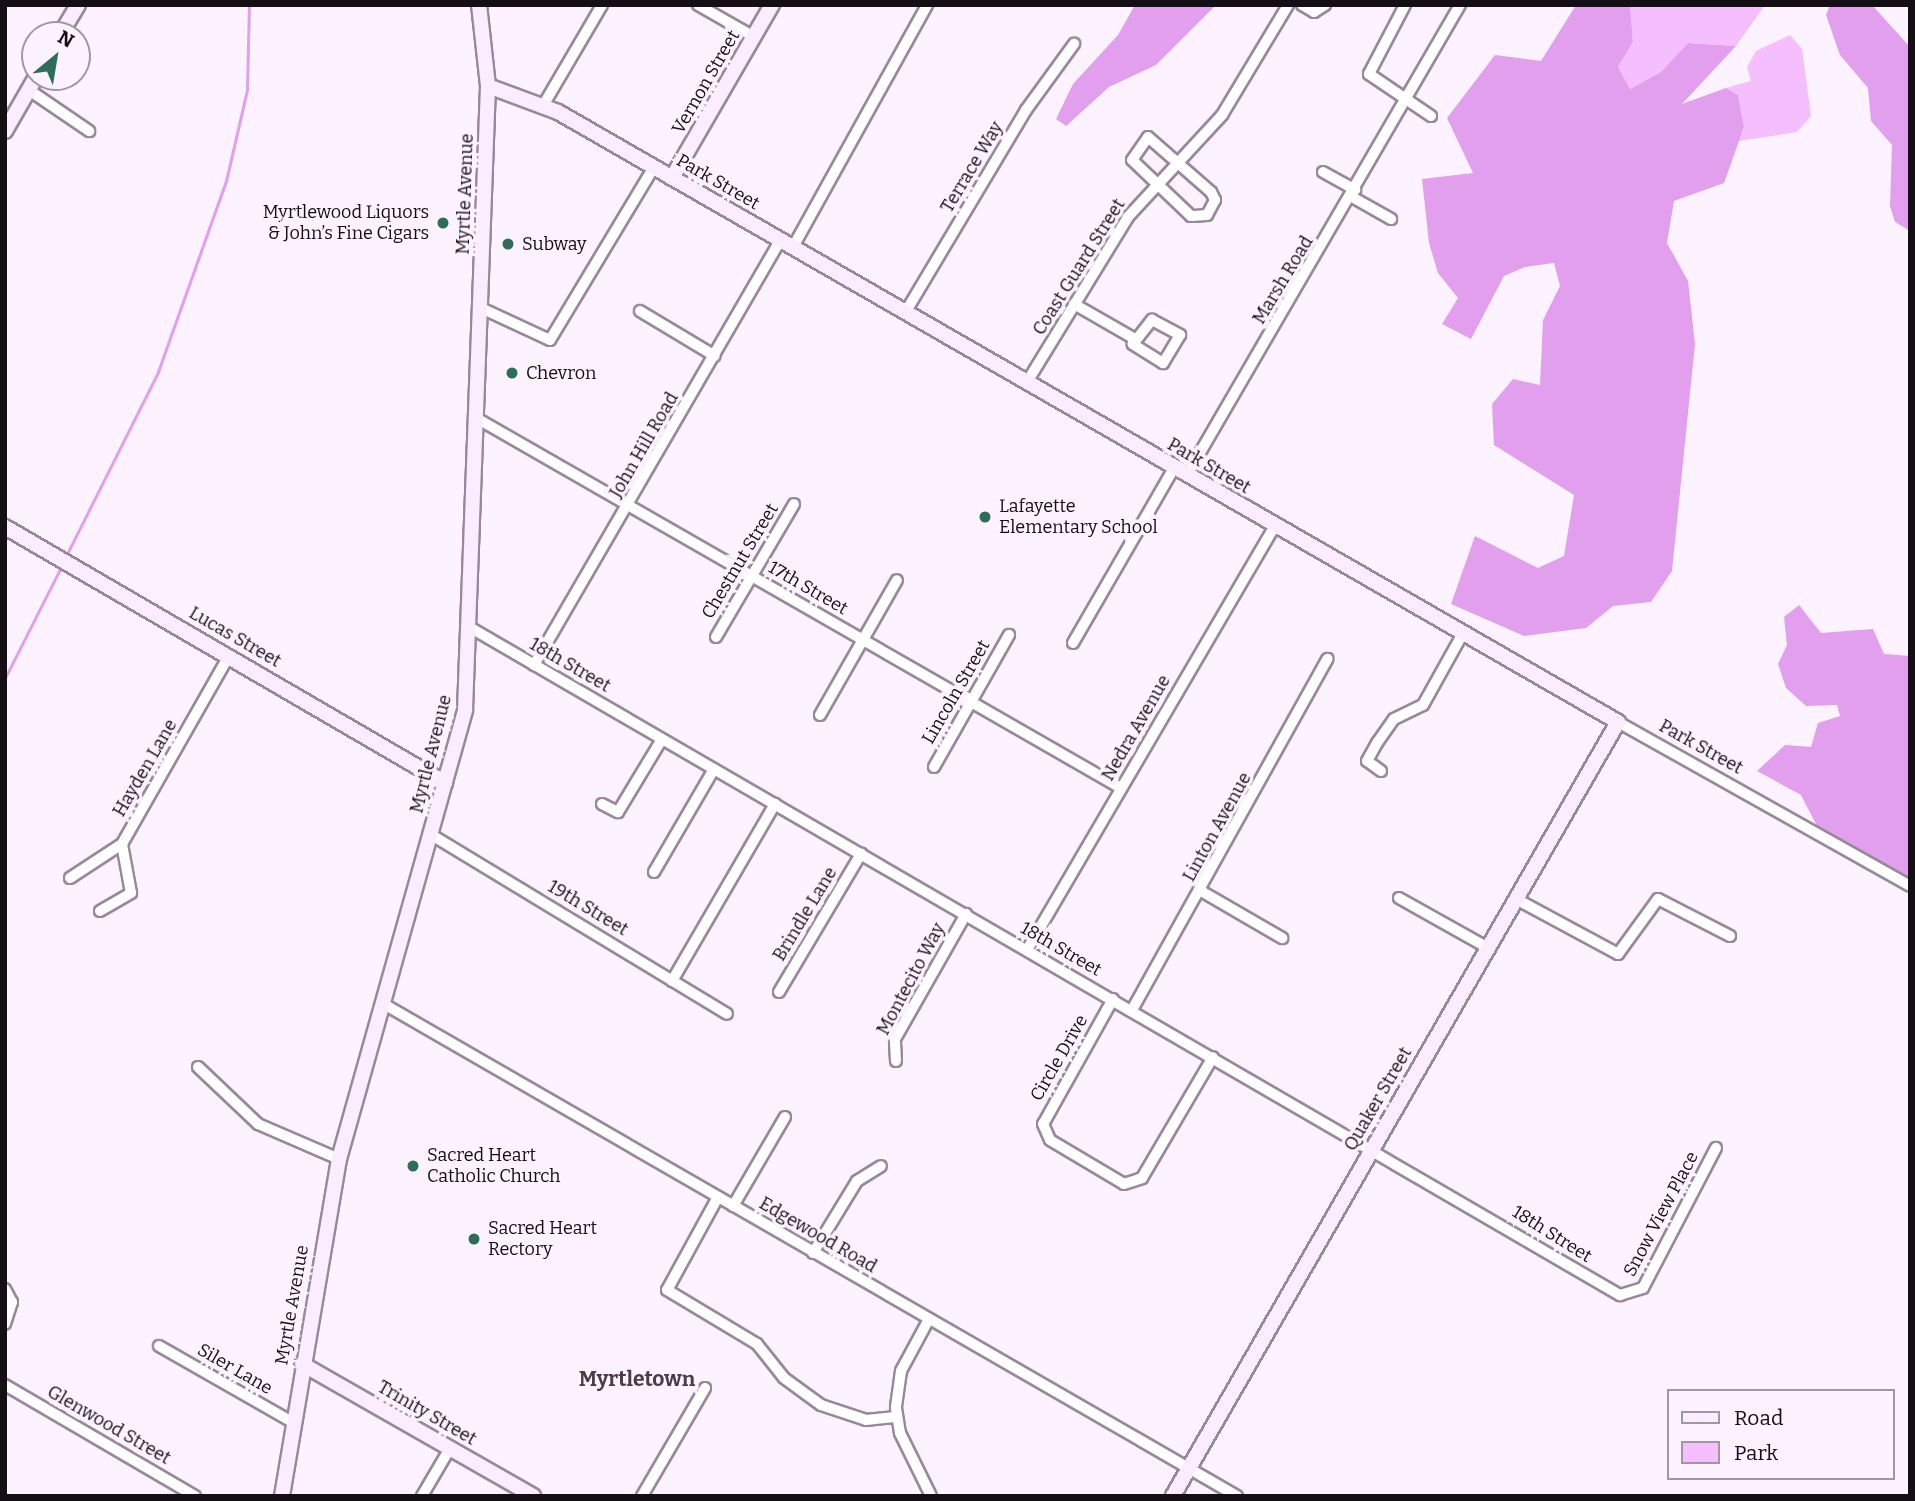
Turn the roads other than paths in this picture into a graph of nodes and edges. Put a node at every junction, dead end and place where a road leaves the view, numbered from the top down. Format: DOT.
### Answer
graph roads {
  1 [pos="78,5"];
  2 [pos="479,5"];
  3 [pos="602,5"];
  4 [pos="698,5"];
  5 [pos="772,5"];
  6 [pos="927,5"];
  7 [pos="1288,5"];
  8 [pos="1302,5"];
  9 [pos="1325,5"];
  10 [pos="1405,5"];
  11 [pos="1460,5"];
  12 [pos="69,21"];
  13 [pos="754,37"];
  14 [pos="1074,44"];
  15 [pos="488,86"];
  16 [pos="28,91"];
  17 [pos="42,91"];
  18 [pos="1404,101"];
  19 [pos="544,104"];
  20 [pos="1431,116"];
  21 [pos="5,131"];
  22 [pos="89,131"];
  23 [pos="1180,161"];
  24 [pos="654,167"];
  25 [pos="1323,172"];
  26 [pos="672,178"];
  27 [pos="1158,184"];
  28 [pos="1354,193"];
  29 [pos="1391,219"];
  30 [pos="787,244"];
  31 [pos="1074,304"];
  32 [pos="481,308"];
  33 [pos="640,311"];
  34 [pos="905,313"];
  35 [pos="1135,339"];
  36 [pos="715,356"];
  37 [pos="1027,382"];
  38 [pos="478,419"];
  39 [pos="1181,471"];
  40 [pos="794,504"];
  41 [pos="630,505"];
  42 [pos="1275,525"];
  43 [pos="5,527"];
  44 [pos="752,576"];
  45 [pos="897,580"];
  46 [pos="471,628"];
  47 [pos="1463,633"];
  48 [pos="1009,635"];
  49 [pos="716,637"];
  50 [pos="863,639"];
  51 [pos="1073,643"];
  52 [pos="229,656"];
  53 [pos="1327,659"];
  54 [pos="534,665"];
  55 [pos="971,701"];
  56 [pos="820,715"];
  57 [pos="1618,722"];
  58 [pos="662,739"];
  59 [pos="933,766"];
  60 [pos="714,769"];
  61 [pos="1381,771"];
  62 [pos="445,783"];
  63 [pos="1121,788"];
  64 [pos="602,804"];
  65 [pos="775,804"];
  66 [pos="430,834"];
  67 [pos="122,844"];
  68 [pos="860,854"];
  69 [pos="654,872"];
  70 [pos="70,878"];
  71 [pos="1910,886"];
  72 [pos="1201,891"];
  73 [pos="1399,898"];
  74 [pos="1516,899"];
  75 [pos="100,911"];
  76 [pos="966,914"];
  77 [pos="1730,936"];
  78 [pos="1282,938"];
  79 [pos="1488,948"];
  80 [pos="1027,950"];
  81 [pos="672,981"];
  82 [pos="779,992"];
  83 [pos="1113,999"];
  84 [pos="382,1003"];
  85 [pos="1132,1010"];
  86 [pos="726,1014"];
  87 [pos="1213,1057"];
  88 [pos="896,1061"];
  89 [pos="198,1067"];
  90 [pos="785,1117"];
  91 [pos="1372,1148"];
  92 [pos="1716,1148"];
  93 [pos="339,1159"];
  94 [pos="881,1166"];
  95 [pos="718,1197"];
  96 [pos="733,1206"];
  97 [pos="813,1253"];
  98 [pos="5,1289"];
  99 [pos="1635,1295"];
  100 [pos="929,1319"];
  101 [pos="5,1324"];
  102 [pos="159,1346"];
  103 [pos="302,1364"];
  104 [pos="5,1385"];
  105 [pos="705,1388"];
  106 [pos="897,1417"];
  107 [pos="293,1423"];
  108 [pos="450,1448"];
  109 [pos="1189,1468"];
  110 [pos="188,1494"];
  111 [pos="526,1494"];
  112 [pos="282,1496"];
  113 [pos="422,1496"];
  114 [pos="642,1496"];
  115 [pos="931,1496"];
  116 [pos="1173,1496"];
  117 [pos="1237,1496"];
  1 -- 12 [label="street"];
  2 -- 15 [label="street, Myrtle Avenue"];
  3 -- 19 [label="street"];
  4 -- 13 [label="street"];
  5 -- 13 [label="street, Vernon Street"];
  6 -- 30 [label="street, John Hill Road"];
  7 -- 23 [label="street, Coast Guard Street"];
  8 -- 9 [label="street"];
  10 -- 18 [label="street"];
  11 -- 18 [label="street"];
  13 -- 26 [label="street, Vernon Street"];
  14 -- 34 [label="street, Terrace Way"];
  15 -- 19 [label="street, Park Street"];
  15 -- 32 [label="street, Myrtle Avenue"];
  16 -- 21 [label="street"];
  17 -- 22 [label="street"];
  18 -- 20 [label="street"];
  18 -- 28 [label="street, Marsh Road"];
  19 -- 24 [label="street, Park Street"];
  23 -- 27 [label="street, Coast Guard Street"];
  23 -- 27 [label="street"];
  23 -- 27 [label="street"];
  24 -- 26 [label="street, Park Street"];
  24 -- 32 [label="street"];
  25 -- 28 [label="street"];
  26 -- 30 [label="street, Park Street"];
  27 -- 31 [label="street, Coast Guard Street"];
  28 -- 29 [label="street"];
  28 -- 39 [label="street, Marsh Road"];
  30 -- 34 [label="street, Park Street"];
  30 -- 36 [label="street, John Hill Road"];
  31 -- 35 [label="street"];
  31 -- 37 [label="street, Coast Guard Street"];
  32 -- 38 [label="street, Myrtle Avenue"];
  33 -- 36 [label="street"];
  34 -- 37 [label="street, Park Street"];
  35 -- 35 [label="street"];
  36 -- 41 [label="street, John Hill Road"];
  37 -- 39 [label="street, Park Street"];
  38 -- 41 [label="street, 17th Street"];
  38 -- 46 [label="street, Myrtle Avenue"];
  39 -- 42 [label="street, Park Street"];
  39 -- 51 [label="street"];
  40 -- 44 [label="street, Chestnut Street"];
  41 -- 44 [label="street, 17th Street"];
  41 -- 54 [label="street, John Hill Road"];
  42 -- 47 [label="street, Park Street"];
  42 -- 63 [label="street, Nedra Avenue"];
  43 -- 52 [label="street, Lucas Street"];
  44 -- 49 [label="street, Chestnut Street"];
  44 -- 50 [label="street, 17th Street"];
  45 -- 50 [label="street"];
  46 -- 54 [label="street, 18th Street"];
  46 -- 62 [label="street, Myrtle Avenue"];
  47 -- 57 [label="street, Park Street"];
  47 -- 61 [label="street"];
  48 -- 55 [label="street, Lincoln Street"];
  50 -- 55 [label="street, 17th Street"];
  50 -- 56 [label="street"];
  52 -- 62 [label="street, Lucas Street"];
  52 -- 67 [label="street, Hayden Lane"];
  53 -- 72 [label="street, Linton Avenue"];
  54 -- 58 [label="street, 18th Street"];
  55 -- 59 [label="street, Lincoln Street"];
  55 -- 63 [label="street, 17th Street"];
  57 -- 71 [label="street, Park Street"];
  57 -- 74 [label="street, Quaker Street"];
  58 -- 60 [label="street, 18th Street"];
  58 -- 64 [label="street"];
  60 -- 65 [label="street, 18th Street"];
  60 -- 69 [label="street"];
  62 -- 66 [label="street, Myrtle Avenue"];
  63 -- 80 [label="street, Nedra Avenue"];
  65 -- 68 [label="street, 18th Street"];
  65 -- 81 [label="street"];
  66 -- 81 [label="street, 19th Street"];
  66 -- 84 [label="street, Myrtle Avenue"];
  67 -- 70 [label="street, Hayden Lane"];
  67 -- 75 [label="street"];
  68 -- 76 [label="street, 18th Street"];
  68 -- 82 [label="street, Brindle Lane"];
  72 -- 78 [label="street"];
  72 -- 85 [label="street, Linton Avenue"];
  73 -- 79 [label="street"];
  74 -- 77 [label="street"];
  74 -- 79 [label="street, Quaker Street"];
  76 -- 80 [label="street, 18th Street"];
  76 -- 88 [label="street, Montecito Way"];
  79 -- 91 [label="street, Quaker Street"];
  80 -- 83 [label="street, 18th Street"];
  81 -- 86 [label="street, 19th Street"];
  83 -- 85 [label="street, 18th Street"];
  83 -- 87 [label="street, Circle Drive"];
  84 -- 93 [label="street, Myrtle Avenue"];
  84 -- 95 [label="street, Edgewood Road"];
  85 -- 87 [label="street, 18th Street"];
  87 -- 91 [label="street, 18th Street"];
  89 -- 93 [label="street"];
  90 -- 96 [label="street"];
  91 -- 99 [label="street, 18th Street"];
  91 -- 109 [label="street, Quaker Street"];
  92 -- 99 [label="street, Snow View Place"];
  93 -- 103 [label="street, Myrtle Avenue"];
  94 -- 97 [label="street"];
  95 -- 96 [label="street, Edgewood Road"];
  95 -- 106 [label="street"];
  96 -- 97 [label="street, Edgewood Road"];
  97 -- 100 [label="street, Edgewood Road"];
  98 -- 101 [label="street"];
  100 -- 106 [label="street"];
  100 -- 109 [label="street, Edgewood Road"];
  102 -- 107 [label="street, Siler Lane"];
  103 -- 107 [label="street, Myrtle Avenue"];
  103 -- 108 [label="street, Trinity Street"];
  104 -- 110 [label="street, Glenwood Street"];
  105 -- 114 [label="street"];
  106 -- 115 [label="street"];
  107 -- 112 [label="street, Myrtle Avenue"];
  108 -- 111 [label="street, Trinity Street"];
  108 -- 113 [label="street"];
  109 -- 116 [label="street, Quaker Street"];
  109 -- 117 [label="street, Edgewood Road"];
}
